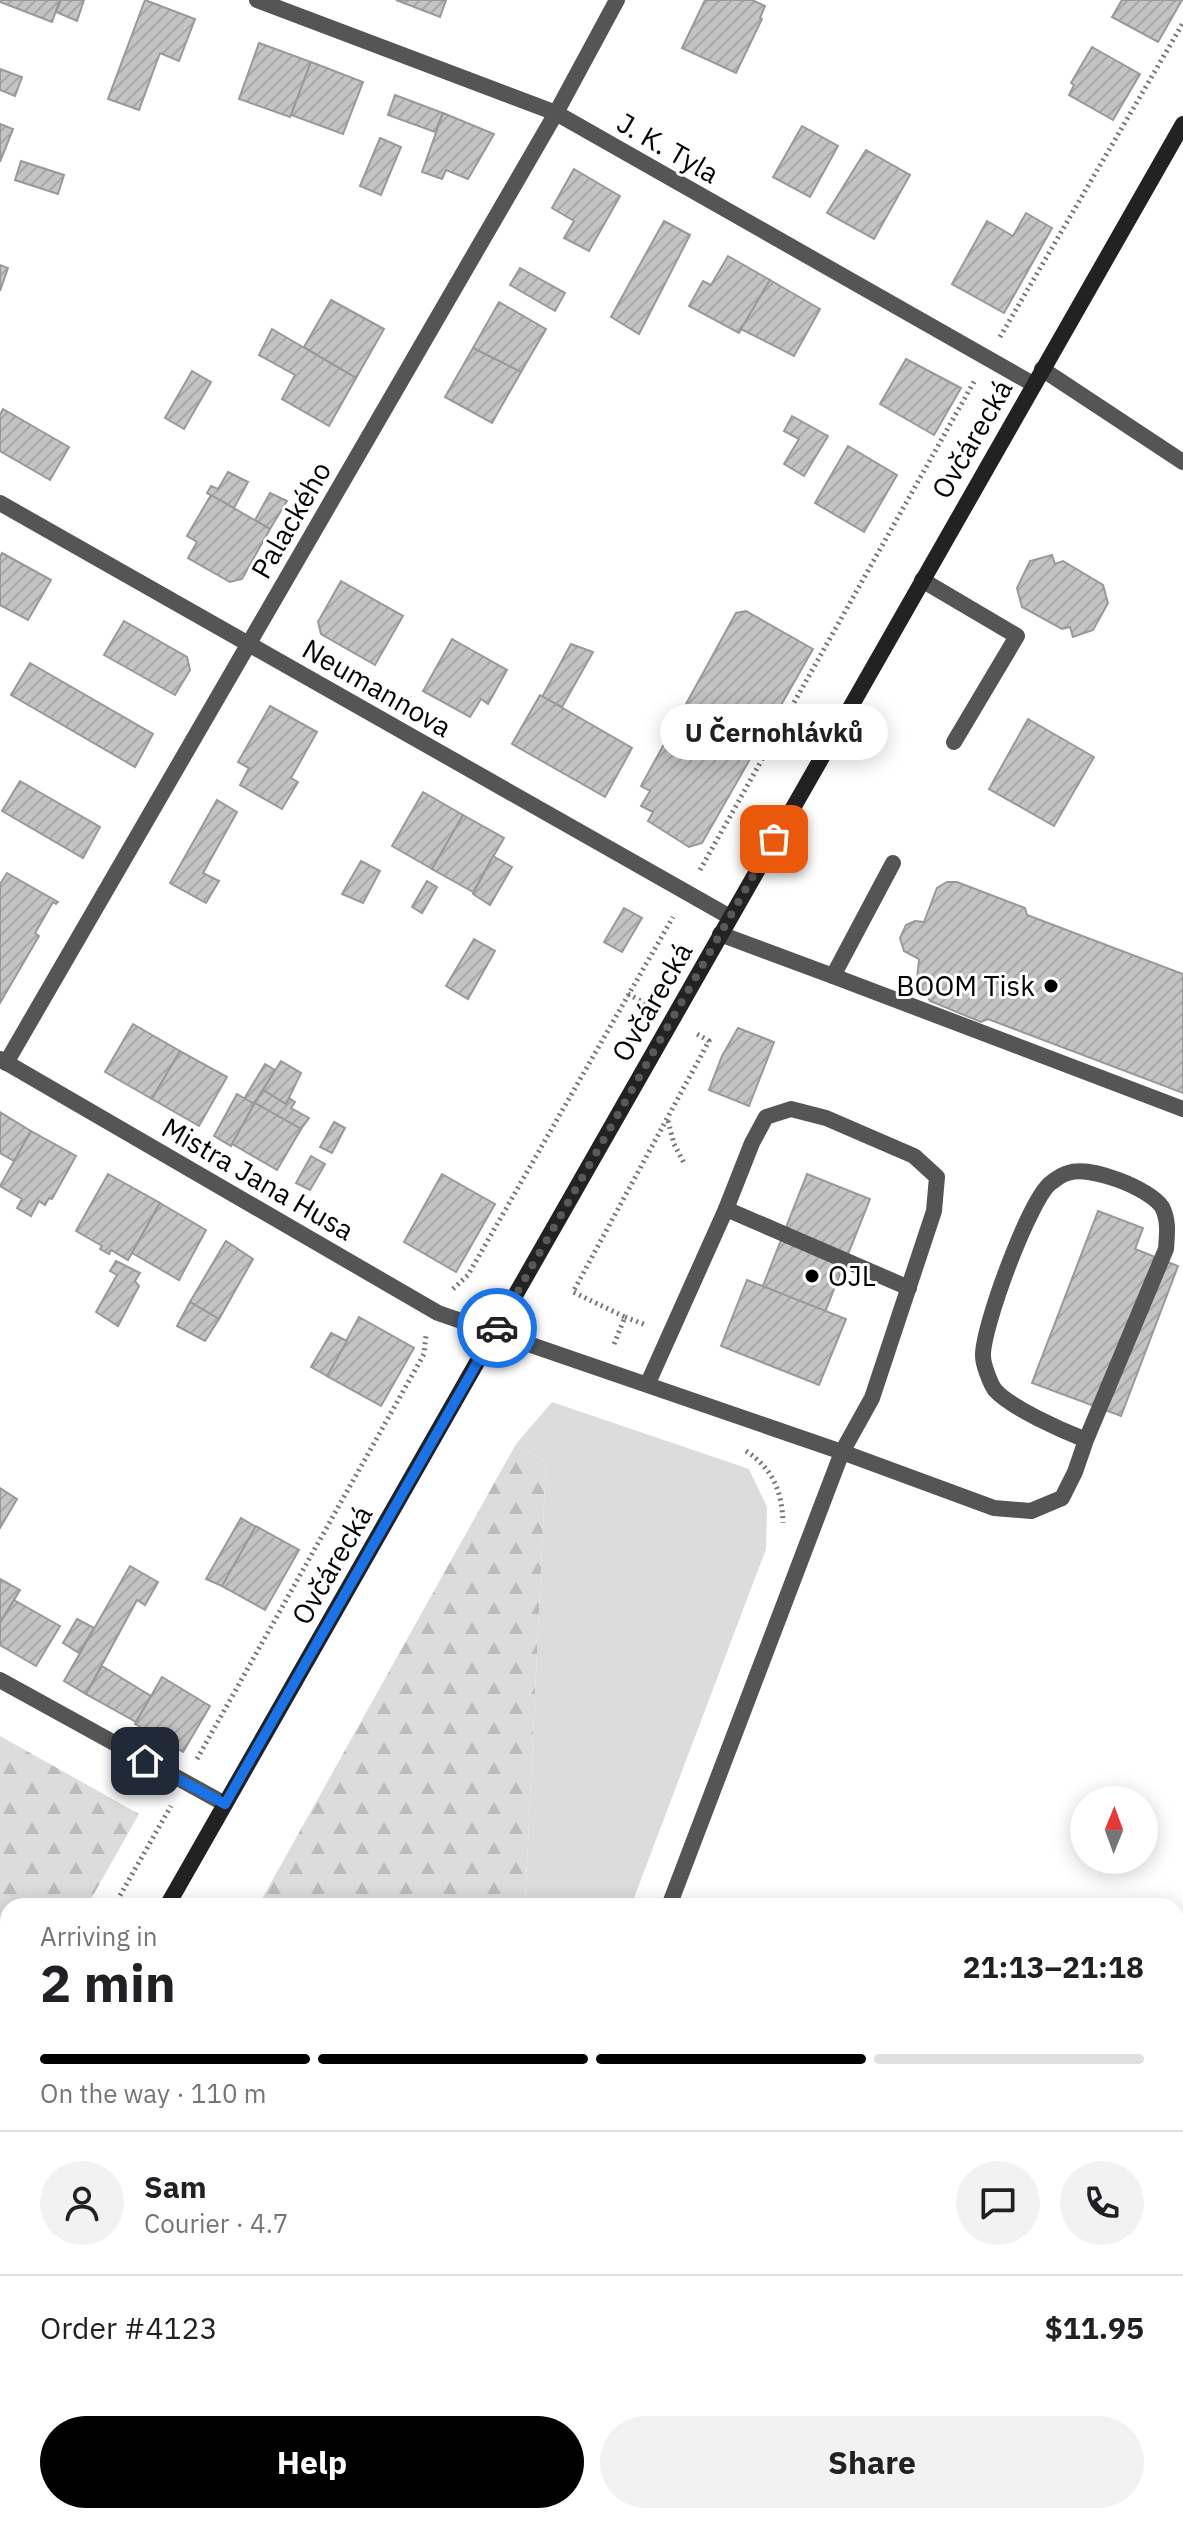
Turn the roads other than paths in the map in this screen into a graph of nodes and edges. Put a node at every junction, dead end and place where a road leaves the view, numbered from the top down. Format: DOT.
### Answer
graph roads {
  1 [pos="257,0"];
  2 [pos="617,0"];
  3 [pos="556,113"];
  4 [pos="1183,124"];
  5 [pos="1037,377"];
  6 [pos="1183,462"];
  7 [pos="0,503"];
  8 [pos="922,580"];
  9 [pos="249,645"];
  10 [pos="954,742"];
  11 [pos="893,863"];
  12 [pos="730,917"];
  13 [pos="720,934"];
  14 [pos="833,976"];
  15 [pos="3,1061"];
  16 [pos="1183,1109"];
  17 [pos="726,1209"];
  18 [pos="909,1288"];
  19 [pos="495,1333"];
  20 [pos="648,1383"];
  21 [pos="1086,1440"];
  22 [pos="842,1452"];
  23 [pos="0,1680"];
  24 [pos="225,1804"];
  25 [pos="172,1898"];
  26 [pos="672,1898"];
  1 -- 3 [label="street, J. K. Tyla"];
  2 -- 3 [label="street, Palackého"];
  3 -- 5 [label="street, J. K. Tyla"];
  3 -- 9 [label="street, Palackého"];
  4 -- 5 [label="main road, Ovčárecká"];
  5 -- 6 [label="street, J. K. Tyla"];
  5 -- 8 [label="main road, Ovčárecká"];
  7 -- 9 [label="street, Neumannova"];
  8 -- 10 [label="street"];
  8 -- 12 [label="main road, Ovčárecká"];
  9 -- 12 [label="street, Neumannova"];
  9 -- 15 [label="street, Palackého"];
  11 -- 14 [label="street"];
  12 -- 13 [label="main road, Ovčárecká"];
  13 -- 14 [label="street"];
  13 -- 19 [label="main road, Ovčárecká"];
  14 -- 16 [label="street"];
  15 -- 19 [label="street, Mistra Jana Husa"];
  17 -- 18 [label="street"];
  17 -- 18 [label="street"];
  17 -- 20 [label="street"];
  18 -- 22 [label="street"];
  19 -- 20 [label="street, Mistra Jana Husa"];
  19 -- 24 [label="main road, Ovčárecká"];
  20 -- 22 [label="street, Mistra Jana Husa"];
  21 -- 21 [label="street, Mistra Jana Husa"];
  21 -- 22 [label="street, Mistra Jana Husa"];
  22 -- 26 [label="street"];
  23 -- 24 [label="street"];
  24 -- 25 [label="main road, Ovčárecká"];
}
